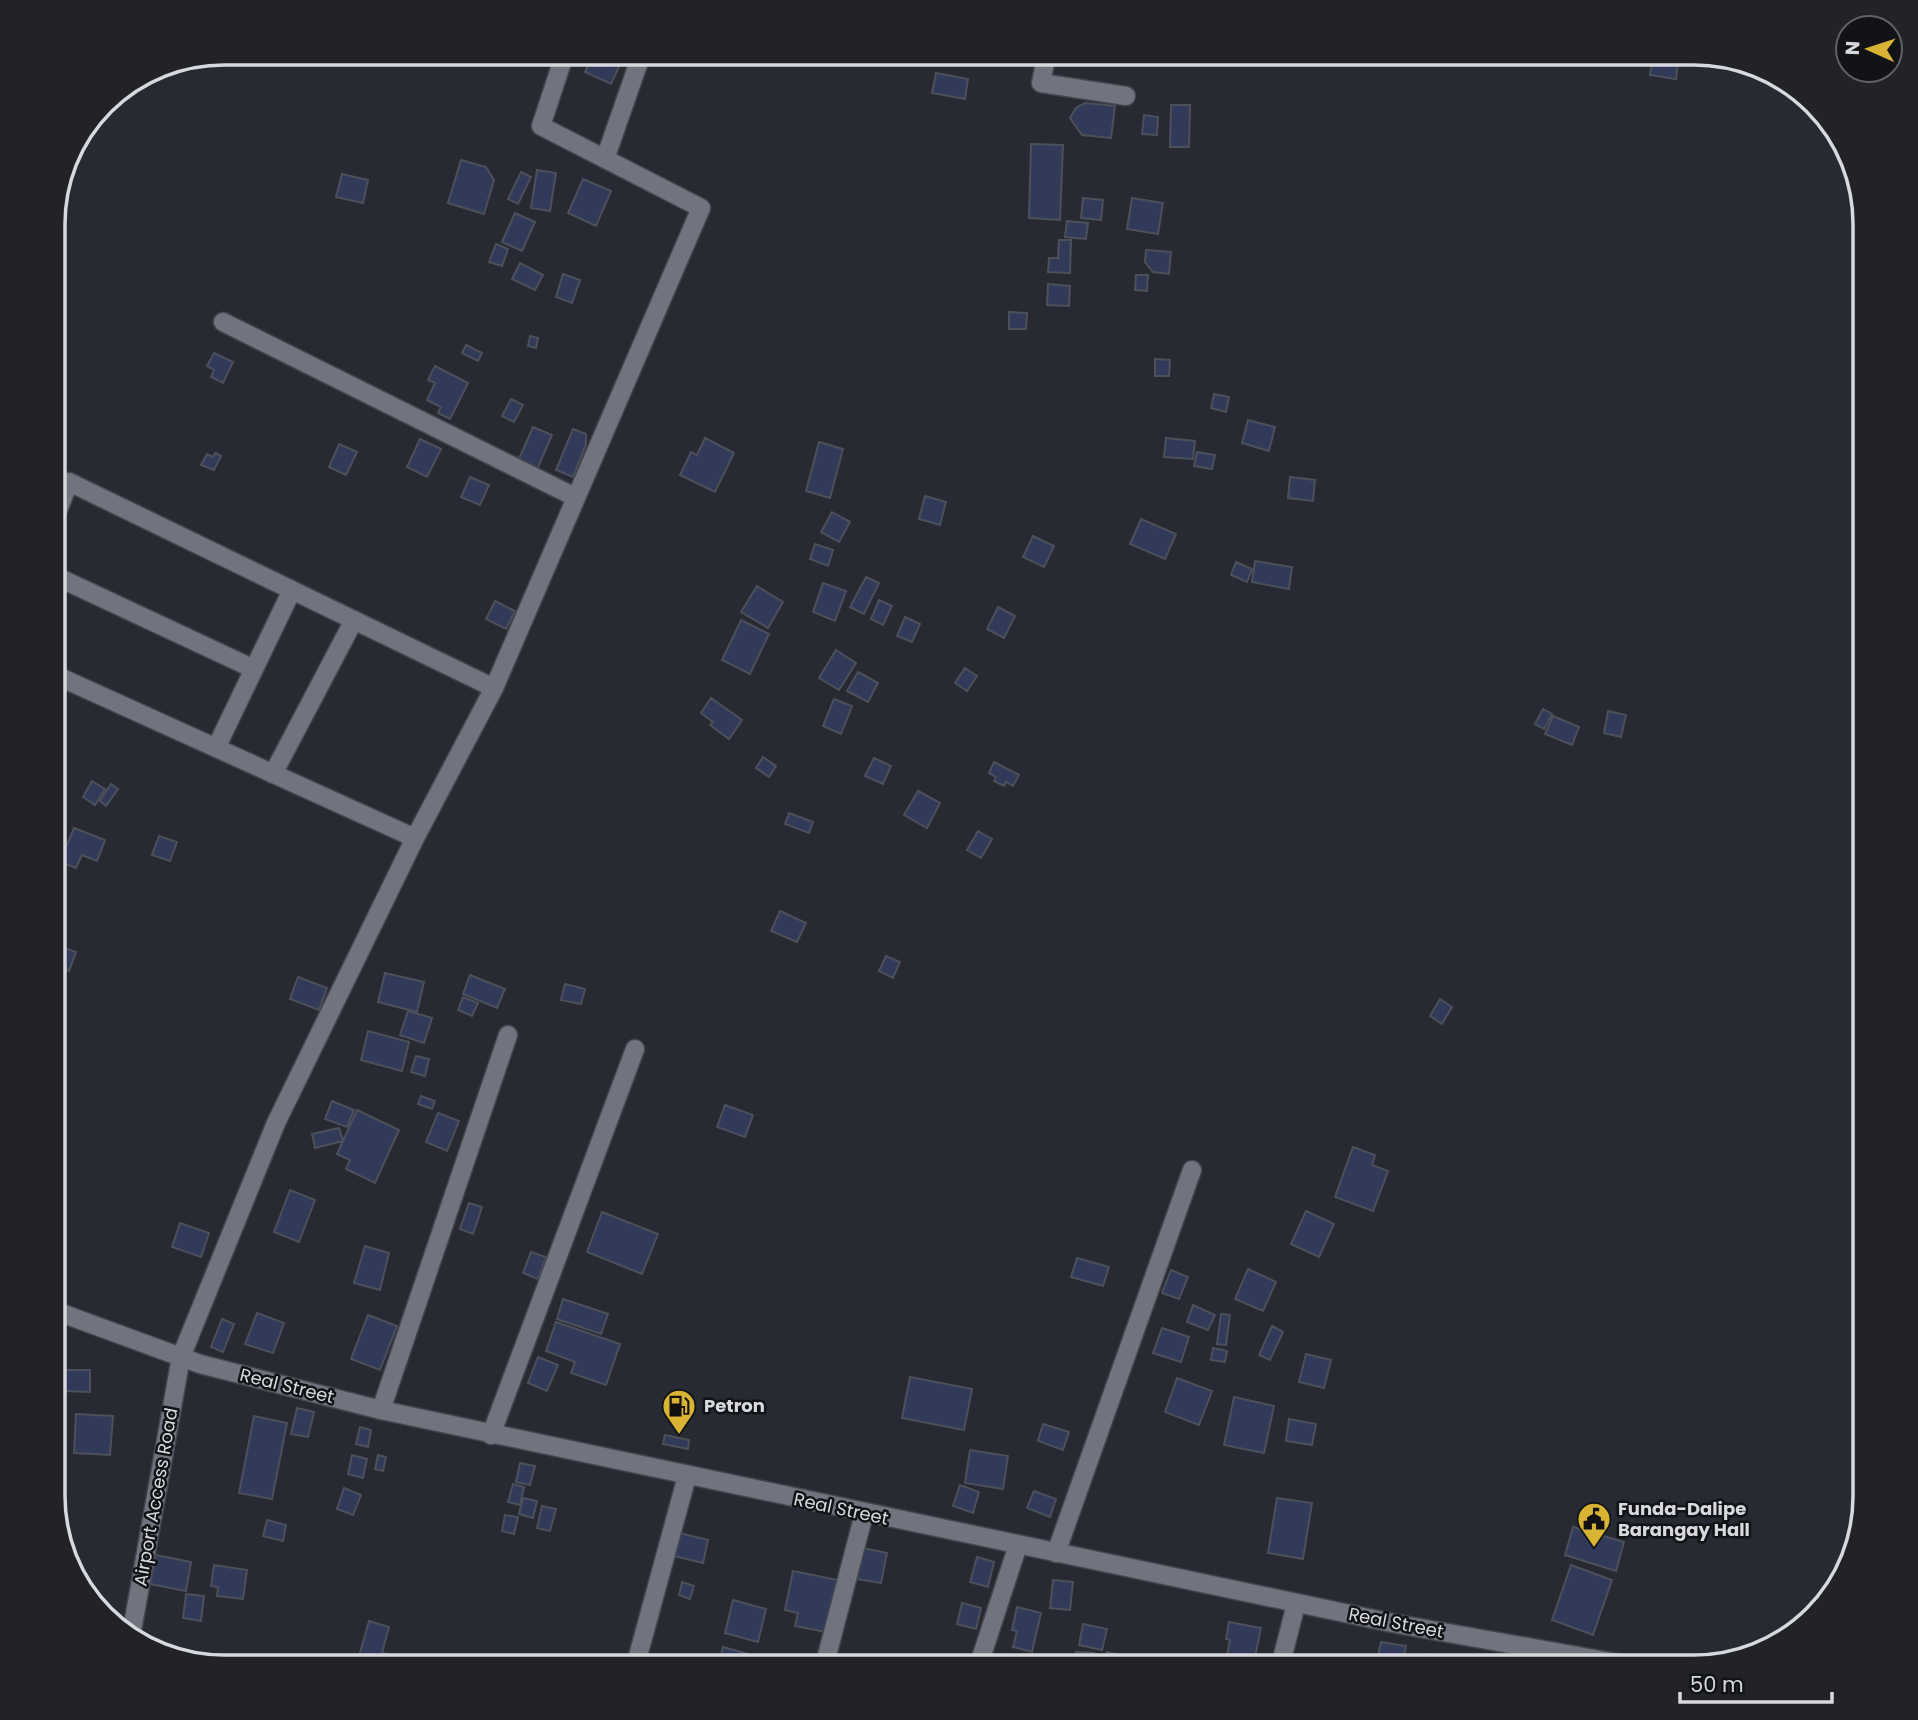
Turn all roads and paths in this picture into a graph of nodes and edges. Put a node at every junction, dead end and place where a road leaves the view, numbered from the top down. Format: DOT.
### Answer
graph roads {
  1 [pos="561,65"];
  2 [pos="638,65"];
  3 [pos="1044,65"];
  4 [pos="1126,96"];
  5 [pos="605,159"];
  6 [pos="223,322"];
  7 [pos="65,490"];
  8 [pos="575,497"];
  9 [pos="65,581"];
  10 [pos="292,590"];
  11 [pos="354,620"];
  12 [pos="254,669"];
  13 [pos="65,679"];
  14 [pos="494,688"];
  15 [pos="216,748"];
  16 [pos="273,774"];
  17 [pos="415,838"];
  18 [pos="508,1035"];
  19 [pos="635,1049"];
  20 [pos="1192,1170"];
  21 [pos="65,1314"];
  22 [pos="181,1357"];
  23 [pos="381,1410"];
  24 [pos="491,1435"];
  25 [pos="687,1476"];
  26 [pos="864,1514"];
  27 [pos="1018,1545"];
  28 [pos="1056,1553"];
  29 [pos="1296,1604"];
  30 [pos="133,1626"];
  31 [pos="639,1655"];
  32 [pos="827,1655"];
  33 [pos="982,1655"];
  34 [pos="1283,1655"];
  35 [pos="1569,1655"];
  1 -- 5 [label="street"];
  2 -- 5 [label="street"];
  3 -- 4 [label="street"];
  5 -- 8 [label="street, Airport Access Road"];
  6 -- 8 [label="street"];
  7 -- 10 [label="street"];
  8 -- 14 [label="street, Airport Access Road"];
  9 -- 12 [label="street"];
  10 -- 11 [label="street"];
  10 -- 12 [label="street"];
  11 -- 14 [label="street"];
  11 -- 16 [label="street"];
  12 -- 15 [label="street"];
  13 -- 15 [label="street"];
  14 -- 17 [label="street, Airport Access Road"];
  15 -- 16 [label="street"];
  16 -- 17 [label="street"];
  17 -- 22 [label="street, Airport Access Road"];
  18 -- 23 [label="street"];
  19 -- 24 [label="street"];
  20 -- 28 [label="street"];
  21 -- 22 [label="street, Real Street"];
  22 -- 23 [label="street, Real Street"];
  22 -- 30 [label="street, Airport Access Road"];
  23 -- 24 [label="street, Real Street"];
  24 -- 25 [label="street, Real Street"];
  25 -- 26 [label="street, Real Street"];
  25 -- 31 [label="street"];
  26 -- 27 [label="street, Real Street"];
  26 -- 32 [label="street"];
  27 -- 28 [label="street, Real Street"];
  27 -- 33 [label="street"];
  28 -- 29 [label="street, Real Street"];
  29 -- 34 [label="street"];
  29 -- 35 [label="street, Real Street"];
}
